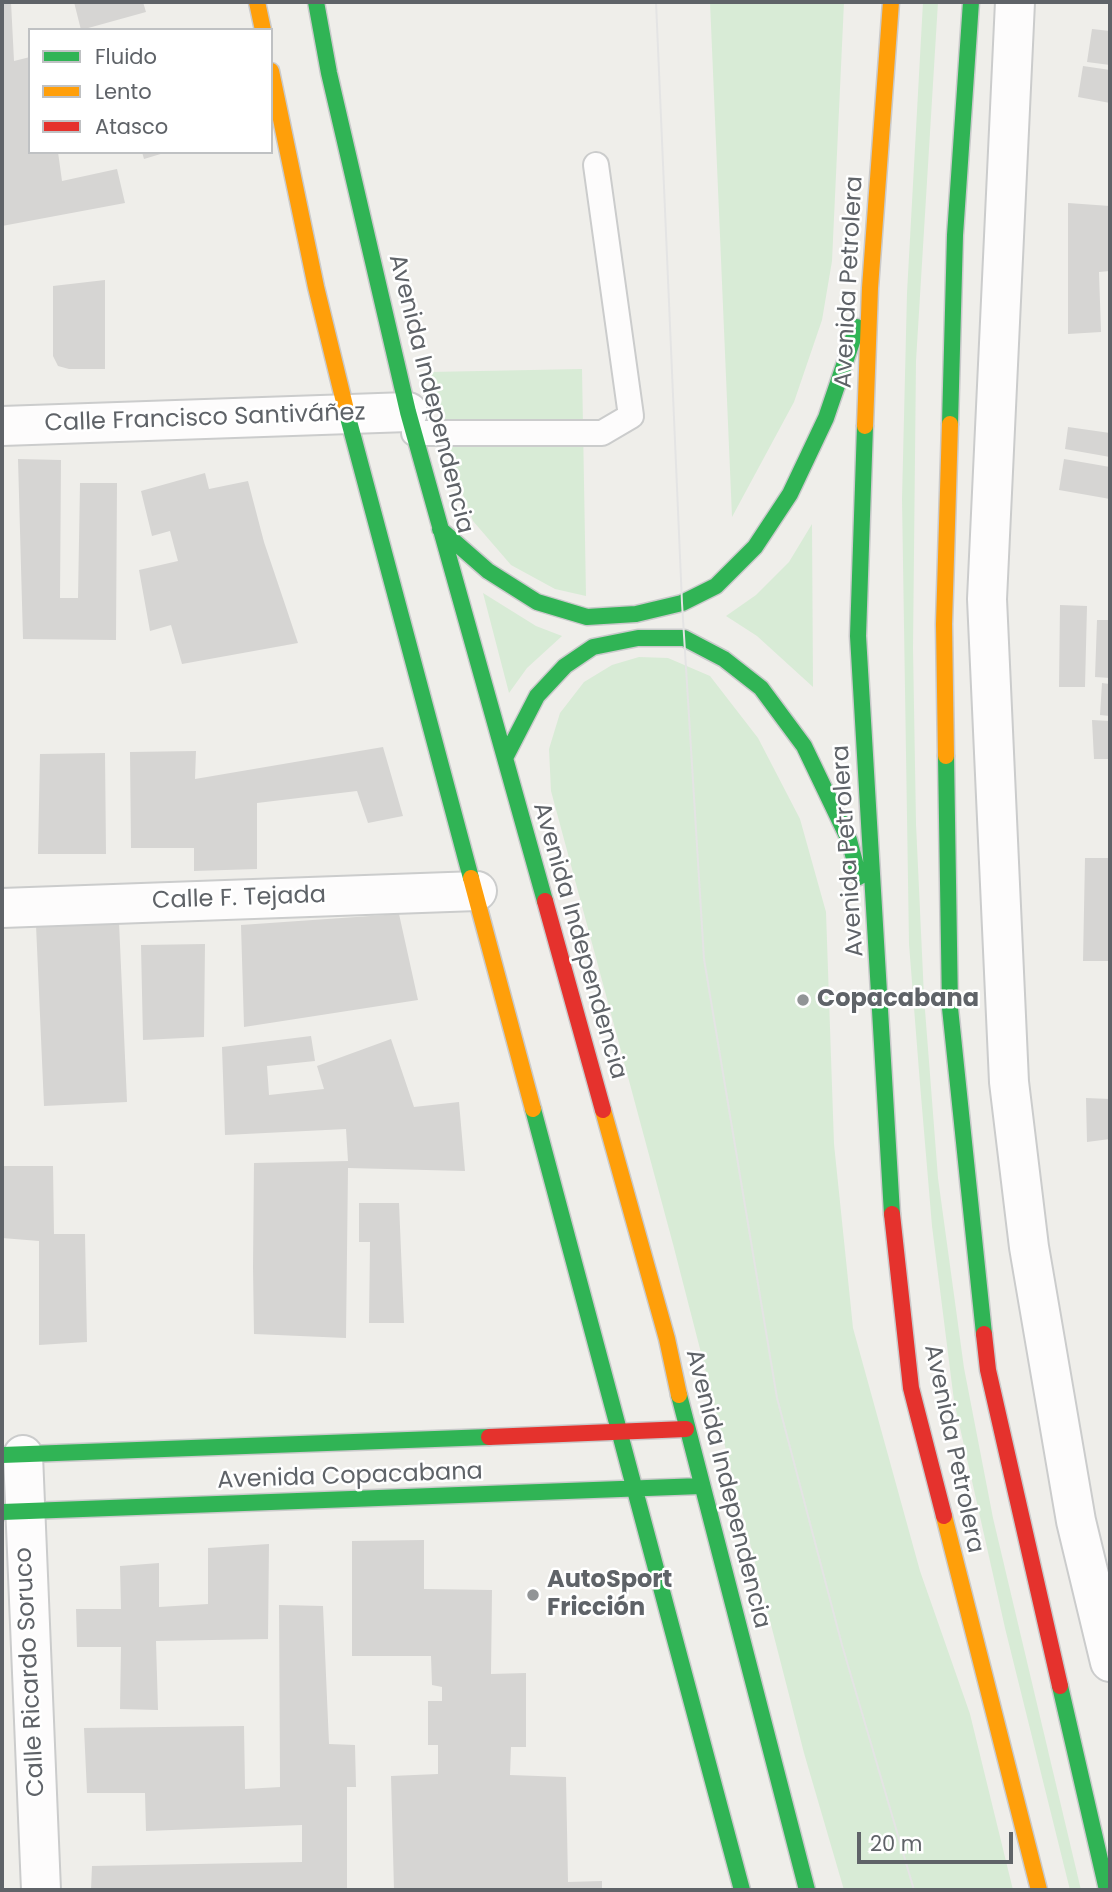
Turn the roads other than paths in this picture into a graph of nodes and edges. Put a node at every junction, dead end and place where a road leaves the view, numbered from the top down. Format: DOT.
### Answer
graph roads {
  1 [pos="257,2"];
  2 [pos="316,2"];
  3 [pos="891,2"];
  4 [pos="971,2"];
  5 [pos="1015,2"];
  6 [pos="263,28"];
  7 [pos="273,81"];
  8 [pos="596,165"];
  9 [pos="870,288"];
  10 [pos="348,415"];
  11 [pos="411,423"];
  12 [pos="2,426"];
  13 [pos="440,529"];
  14 [pos="505,758"];
  15 [pos="477,891"];
  16 [pos="2,908"];
  17 [pos="877,947"];
  18 [pos="686,1429"];
  19 [pos="620,1431"];
  20 [pos="12,1455"];
  21 [pos="701,1486"];
  22 [pos="634,1489"];
  23 [pos="13,1512"];
  24 [pos="1110,1662"];
  25 [pos="741,1888"];
  26 [pos="41,1890"];
  27 [pos="807,1890"];
  28 [pos="1039,1890"];
  29 [pos="1107,1890"];
  1 -- 6 [label="main road"];
  2 -- 11 [label="main road, Avenida Independencia"];
  3 -- 9 [label="main road, Avenida Petrolera"];
  4 -- 29 [label="main road, Avenida Petrolera"];
  5 -- 24 [label="street"];
  7 -- 10 [label="main road"];
  8 -- 11 [label="lane"];
  9 -- 13 [label="main road"];
  9 -- 17 [label="main road, Avenida Petrolera"];
  10 -- 11 [label="street, Calle Francisco Santiváñez"];
  10 -- 12 [label="street, Calle Francisco Santiváñez"];
  10 -- 15 [label="main road"];
  11 -- 13 [label="main road, Avenida Independencia"];
  13 -- 14 [label="main road, Avenida Independencia"];
  14 -- 17 [label="main road"];
  14 -- 18 [label="main road, Avenida Independencia"];
  15 -- 16 [label="street, Calle F. Tejada"];
  15 -- 19 [label="main road"];
  17 -- 28 [label="main road, Avenida Petrolera"];
  18 -- 19 [label="main road, Avenida Copacabana"];
  18 -- 21 [label="main road, Avenida Independencia"];
  19 -- 20 [label="main road, Avenida Copacabana"];
  19 -- 22 [label="main road"];
  20 -- 23 [label="street, Calle Ricardo Soruco"];
  21 -- 22 [label="main road, Avenida Copacabana"];
  21 -- 27 [label="main road, Avenida Independencia"];
  22 -- 23 [label="main road, Avenida Copacabana"];
  22 -- 25 [label="main road"];
  23 -- 26 [label="street, Calle Ricardo Soruco"];
}
